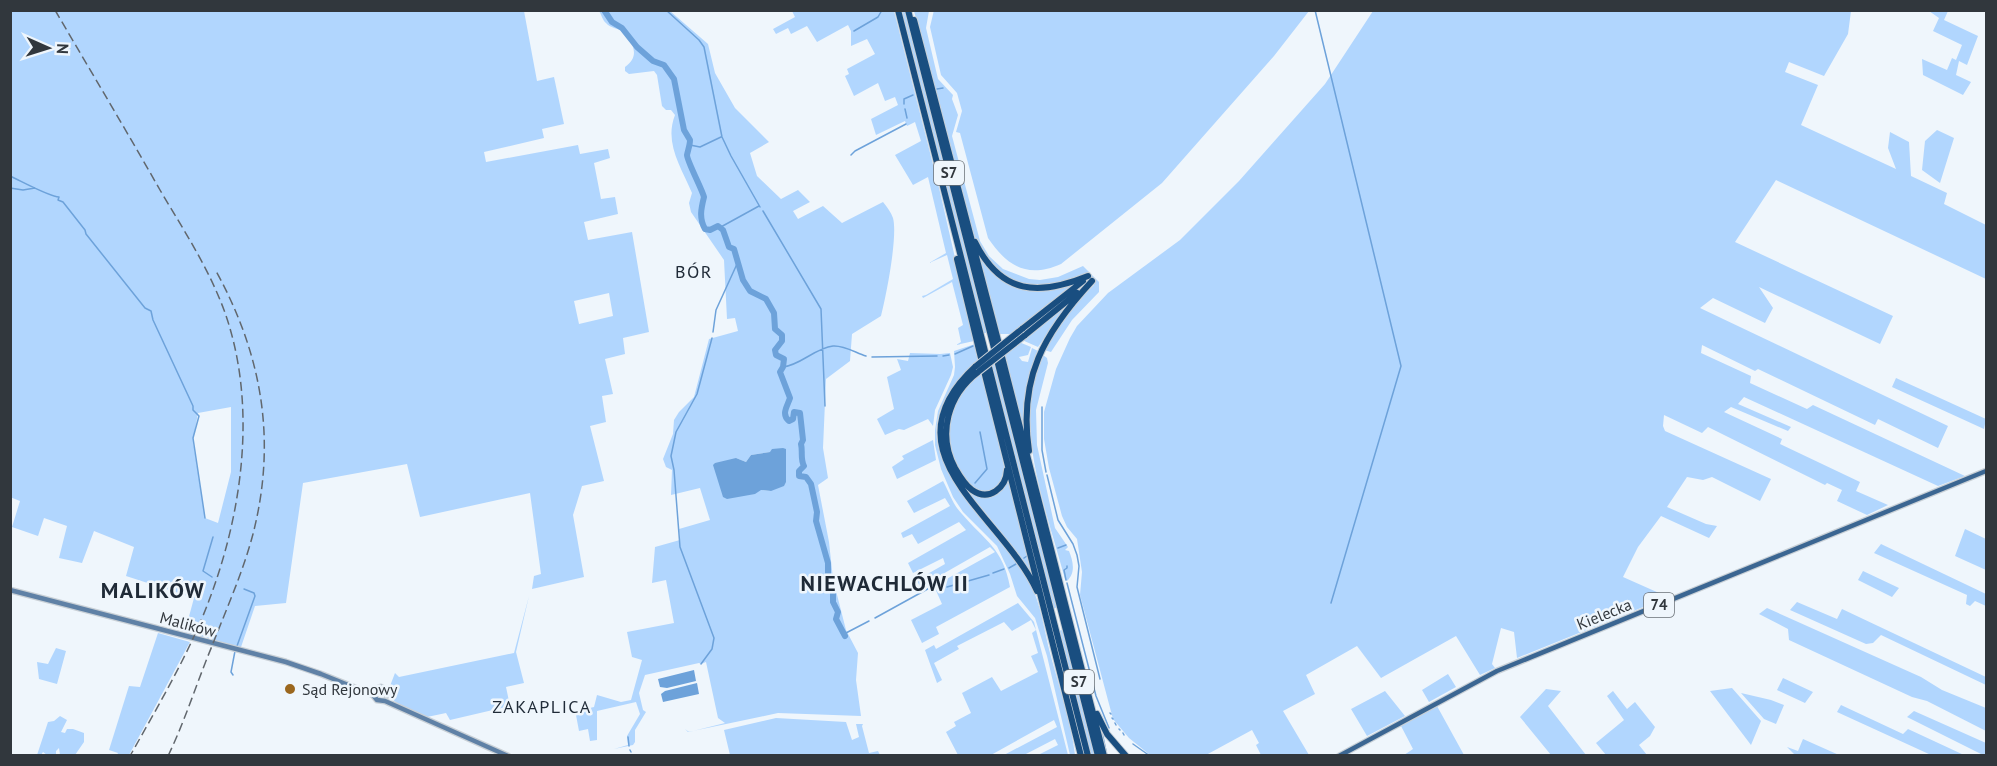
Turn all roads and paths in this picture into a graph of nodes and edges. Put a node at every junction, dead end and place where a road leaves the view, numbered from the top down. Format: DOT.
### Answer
graph roads {
  1 [pos="898,10"];
  2 [pos="909,10"];
  3 [pos="970,231"];
  4 [pos="1090,279"];
  5 [pos="993,334"];
  6 [pos="996,345"];
  7 [pos="983,357"];
  8 [pos="982,369"];
  9 [pos="1007,460"];
  10 [pos="1986,471"];
  11 [pos="1034,478"];
  12 [pos="10,590"];
  13 [pos="1042,603"];
  14 [pos="373,693"];
  15 [pos="1089,694"];
  16 [pos="387,695"];
  17 [pos="383,700"];
  18 [pos="396,706"];
  19 [pos="508,756"];
  20 [pos="1080,756"];
  21 [pos="1088,756"];
  22 [pos="1098,756"];
  23 [pos="1104,756"];
  24 [pos="1126,756"];
  25 [pos="1339,756"];
  1 -- 7 [label="highway, S7"];
  2 -- 3 [label="highway"];
  2 -- 5 [label="highway, S7"];
  3 -- 4 [label="highway"];
  3 -- 5 [label="highway"];
  4 -- 8 [label="highway, bridge"];
  4 -- 11 [label="highway"];
  5 -- 6 [label="highway, S7"];
  8 -- 9 [label="highway"];
  8 -- 9 [label="highway"];
  8 -- 13 [label="highway"];
  8 -- 21 [label="highway, S7"];
  9 -- 13 [label="highway"];
  10 -- 25 [label="main road, Kielecka / 74"];
  11 -- 15 [label="highway"];
  11 -- 22 [label="highway, S7"];
  12 -- 14 [label="street, Malików"];
  13 -- 20 [label="highway"];
  14 -- 16 [label="street"];
  14 -- 17 [label="street"];
  15 -- 23 [label="highway"];
  15 -- 24 [label="highway"];
  16 -- 17 [label="street"];
  16 -- 18 [label="street"];
  17 -- 18 [label="street"];
  18 -- 19 [label="street"];
}
